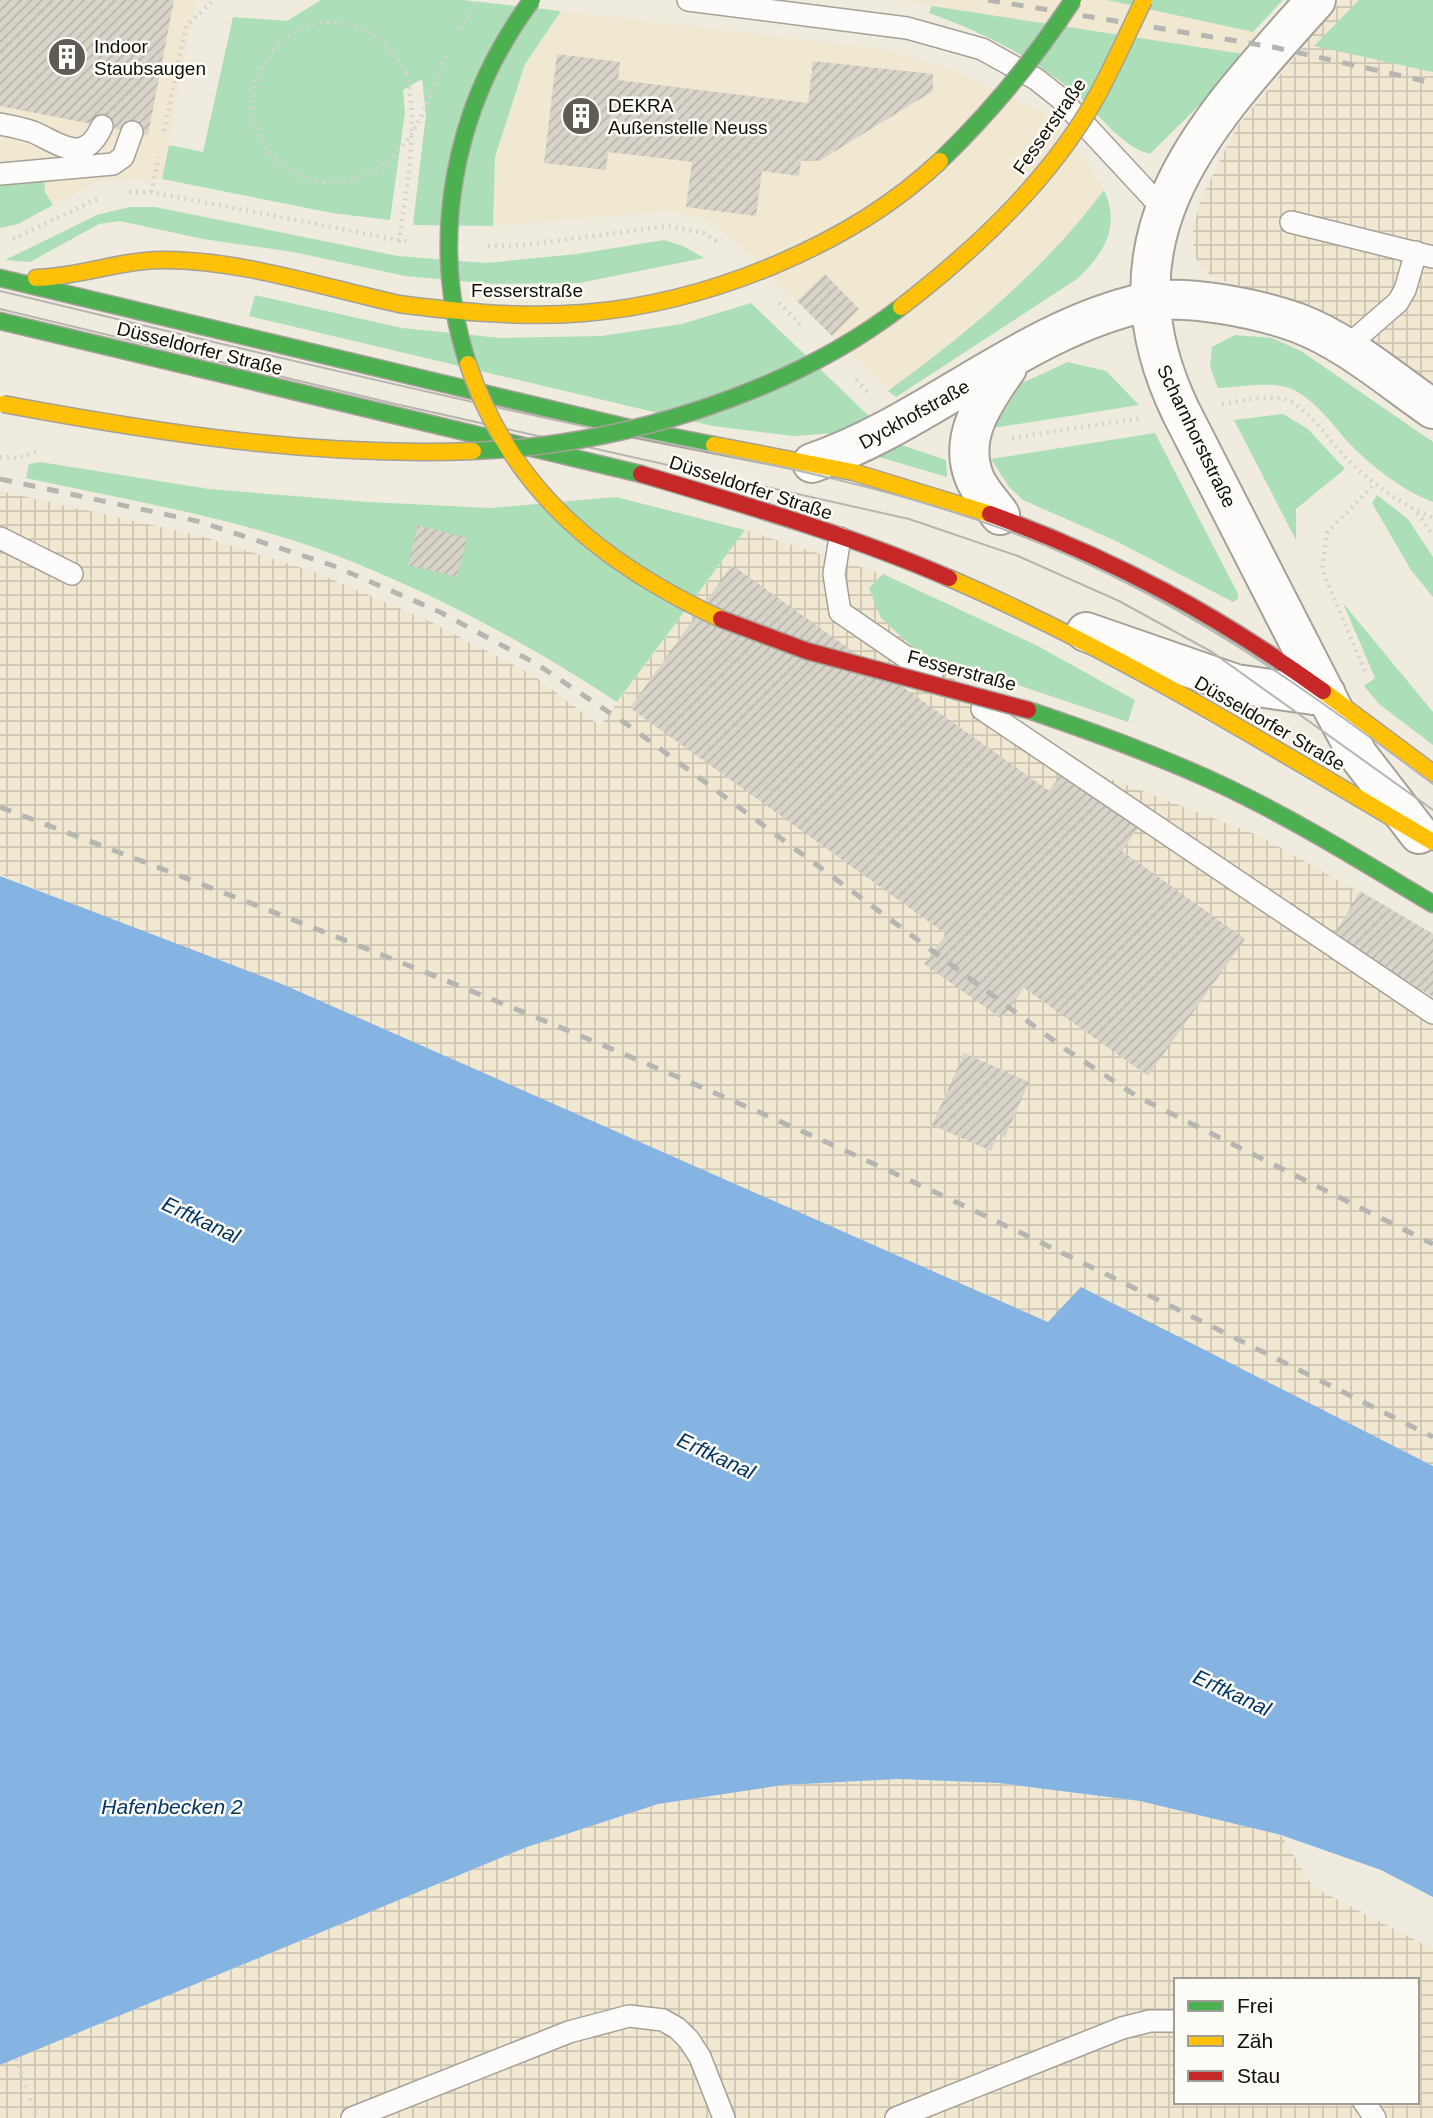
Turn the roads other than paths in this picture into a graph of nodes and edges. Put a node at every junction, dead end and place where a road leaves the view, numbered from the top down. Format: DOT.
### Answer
graph roads {
  1 [pos="532,0"];
  2 [pos="688,0"];
  3 [pos="1073,0"];
  4 [pos="1144,0"];
  5 [pos="1316,0"];
  6 [pos="0,124"];
  7 [pos="102,126"];
  8 [pos="132,132"];
  9 [pos="0,173"];
  10 [pos="1163,208"];
  11 [pos="1291,222"];
  12 [pos="1424,255"];
  13 [pos="0,272"];
  14 [pos="0,278"];
  15 [pos="1149,302"];
  16 [pos="0,321"];
  17 [pos="1345,349"];
  18 [pos="1013,359"];
  19 [pos="1,403"];
  20 [pos="1433,409"];
  21 [pos="812,463"];
  22 [pos="1000,515"];
  23 [pos="0,538"];
  24 [pos="840,538"];
  25 [pos="72,574"];
  26 [pos="1014,606"];
  27 [pos="1326,694"];
  28 [pos="1433,773"];
  29 [pos="1426,838"];
  30 [pos="1433,904"];
  31 [pos="1433,1013"];
  32 [pos="1174,2021"];
  33 [pos="352,2118"];
  34 [pos="724,2118"];
  35 [pos="896,2118"];
  1 -- 30 [label="main road, Fesserstraße, bridge"];
  2 -- 10 [label="lane"];
  3 -- 13 [label="main road, Fesserstraße, bridge"];
  4 -- 19 [label="main road, Fesserstraße, bridge"];
  5 -- 10 [label="street, Scharnhorststraße"];
  6 -- 7 [label="lane"];
  8 -- 9 [label="lane"];
  10 -- 15 [label="street, Scharnhorststraße"];
  11 -- 12 [label="lane"];
  12 -- 17 [label="lane"];
  14 -- 21 [label="main road, Düsseldorfer Straße"];
  15 -- 17 [label="street, Dyckhofstraße"];
  15 -- 18 [label="street, Dyckhofstraße"];
  15 -- 27 [label="street, Scharnhorststraße"];
  16 -- 24 [label="main road, Düsseldorfer Straße"];
  17 -- 20 [label="street, Dyckhofstraße"];
  18 -- 21 [label="street, Dyckhofstraße"];
  18 -- 22 [label="street, Dyckhofstraße"];
  21 -- 22 [label="main road, Düsseldorfer Straße"];
  22 -- 27 [label="main road, Düsseldorfer Straße"];
  23 -- 25 [label="lane"];
  24 -- 26 [label="main road, Düsseldorfer Straße"];
  24 -- 31 [label="lane"];
  26 -- 27 [label="street"];
  26 -- 29 [label="main road, Düsseldorfer Straße"];
  27 -- 28 [label="main road, Düsseldorfer Straße"];
  27 -- 29 [label="street, Scharnhorststraße"];
  32 -- 35 [label="lane"];
  33 -- 34 [label="lane"];
}
